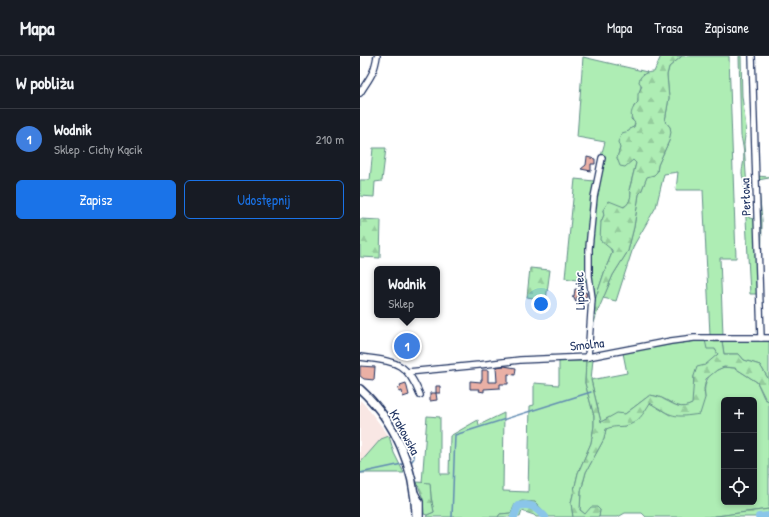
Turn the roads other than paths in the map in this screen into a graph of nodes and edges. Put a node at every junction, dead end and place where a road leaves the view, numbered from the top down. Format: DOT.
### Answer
graph roads {
  1 [pos="377,56"];
  2 [pos="752,56"];
  3 [pos="360,94"];
  4 [pos="602,158"];
  5 [pos="761,338"];
  6 [pos="769,338"];
  7 [pos="360,357"];
  8 [pos="588,357"];
  9 [pos="408,372"];
  10 [pos="360,389"];
  11 [pos="420,395"];
  12 [pos="414,491"];
  13 [pos="416,517"];
  14 [pos="420,517"];
  1 -- 3 [label="street"];
  2 -- 5 [label="street, Perłowa"];
  4 -- 8 [label="street, Lipowiec"];
  5 -- 6 [label="street, Smolna"];
  5 -- 8 [label="street, Smolna"];
  7 -- 9 [label="street"];
  8 -- 9 [label="street, Smolna"];
  9 -- 11 [label="street"];
  10 -- 12 [label="main road, Krakowska"];
  12 -- 13 [label="main road, Krakowska"];
  12 -- 14 [label="street"];
}
